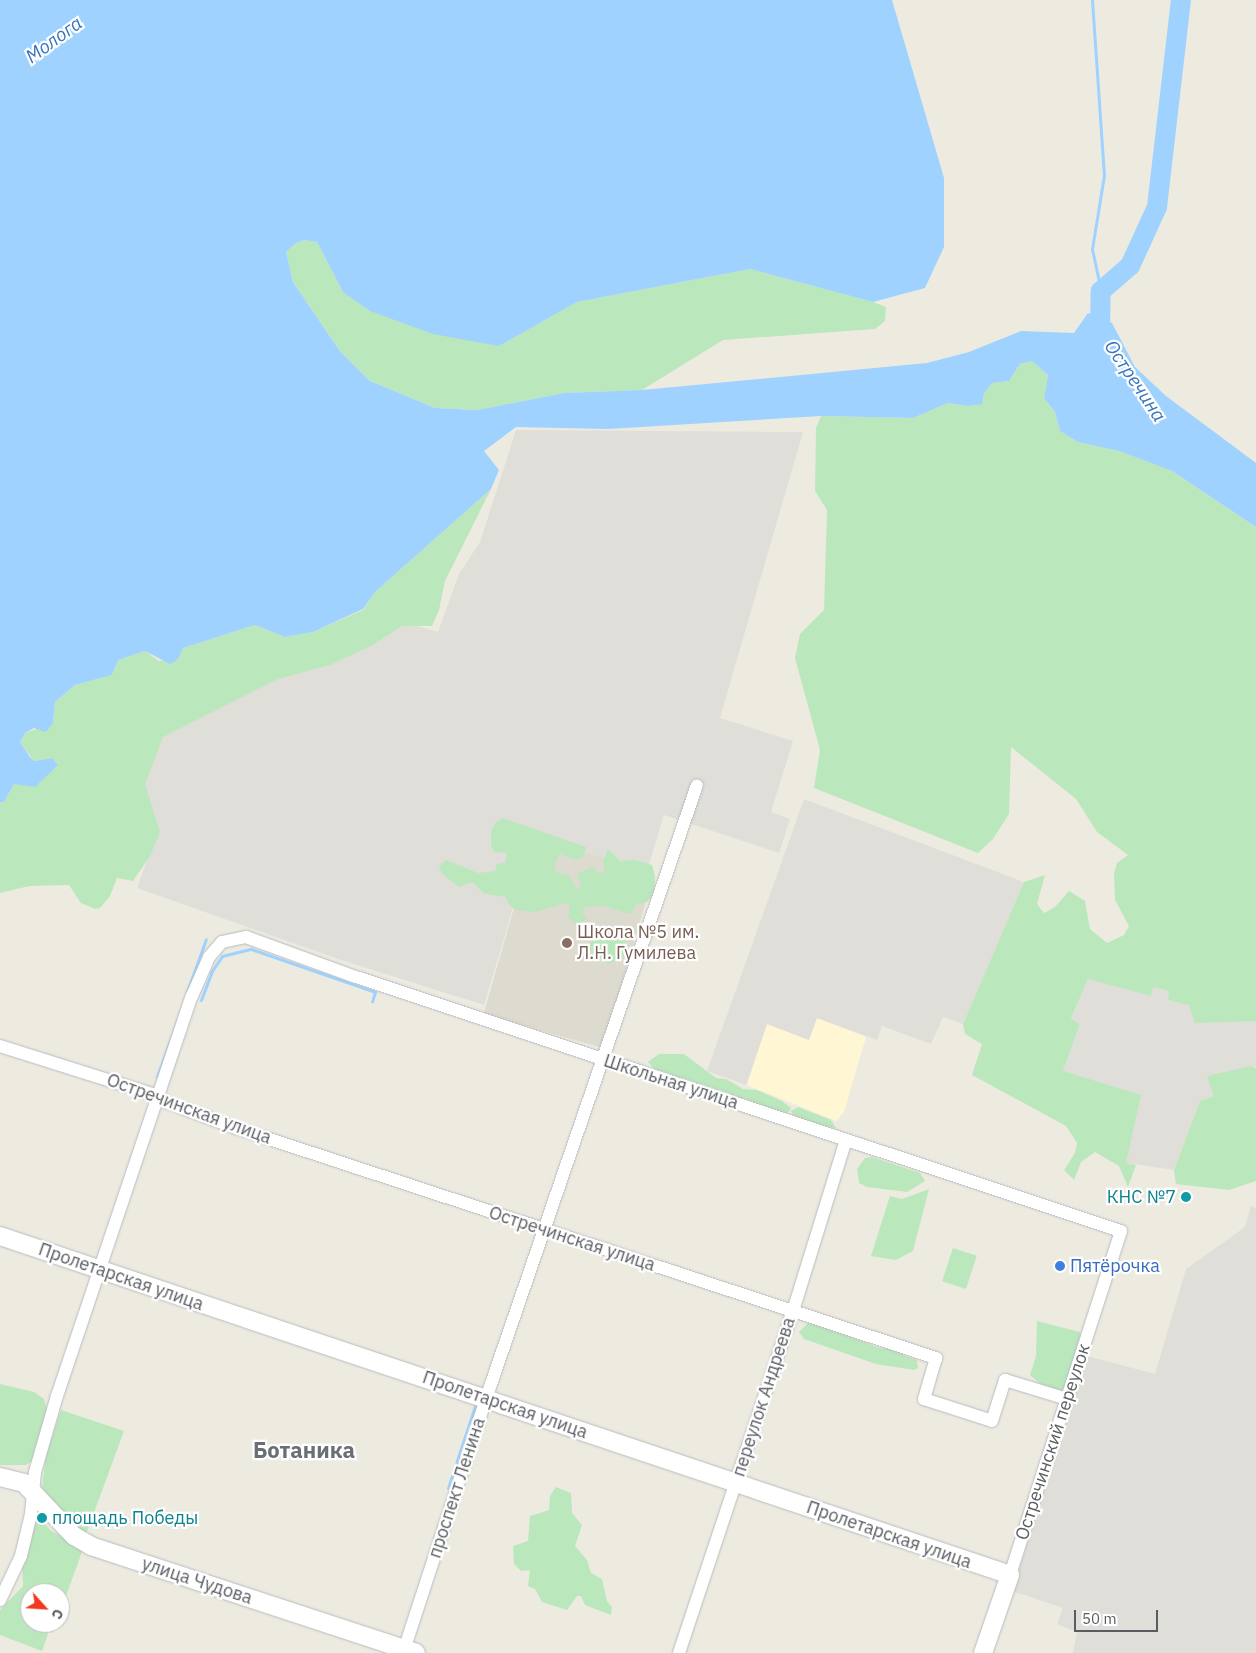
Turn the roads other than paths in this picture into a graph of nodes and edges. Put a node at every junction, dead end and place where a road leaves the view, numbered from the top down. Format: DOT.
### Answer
graph roads {
  1 [pos="697,785"];
  2 [pos="0,1046"];
  3 [pos="602,1058"];
  4 [pos="159,1096"];
  5 [pos="846,1140"];
  6 [pos="545,1229"];
  7 [pos="1121,1231"];
  8 [pos="0,1236"];
  9 [pos="100,1270"];
  10 [pos="793,1311"];
  11 [pos="487,1399"];
  12 [pos="1067,1399"];
  13 [pos="0,1477"];
  14 [pos="736,1483"];
  15 [pos="33,1490"];
  16 [pos="1010,1575"];
  17 [pos="0,1600"];
  18 [pos="408,1652"];
  19 [pos="679,1653"];
  20 [pos="984,1653"];
  1 -- 3 [label="street, проспект Ленина"];
  2 -- 4 [label="street, Остречинская улица"];
  3 -- 4 [label="street, Школьная улица"];
  3 -- 5 [label="street, Школьная улица"];
  3 -- 6 [label="street, проспект Ленина"];
  4 -- 6 [label="street, Остречинская улица"];
  4 -- 9 [label="street"];
  5 -- 7 [label="street, Школьная улица"];
  5 -- 10 [label="street, переулок Андреева"];
  6 -- 10 [label="street, Остречинская улица"];
  6 -- 11 [label="street, проспект Ленина"];
  7 -- 12 [label="street, Остречинский переулок"];
  8 -- 9 [label="street, Пролетарская улица"];
  9 -- 11 [label="street, Пролетарская улица"];
  9 -- 15 [label="street"];
  10 -- 12 [label="street, Остречинская улица"];
  10 -- 14 [label="street, переулок Андреева"];
  11 -- 14 [label="street, Пролетарская улица"];
  11 -- 18 [label="street, проспект Ленина"];
  12 -- 16 [label="street, Остречинский переулок"];
  13 -- 15 [label="street, улица Чудова"];
  14 -- 16 [label="street, Пролетарская улица"];
  14 -- 19 [label="street, переулок Андреева"];
  15 -- 17 [label="street"];
  15 -- 18 [label="street, улица Чудова"];
  16 -- 20 [label="street, Остречинский переулок"];
}
